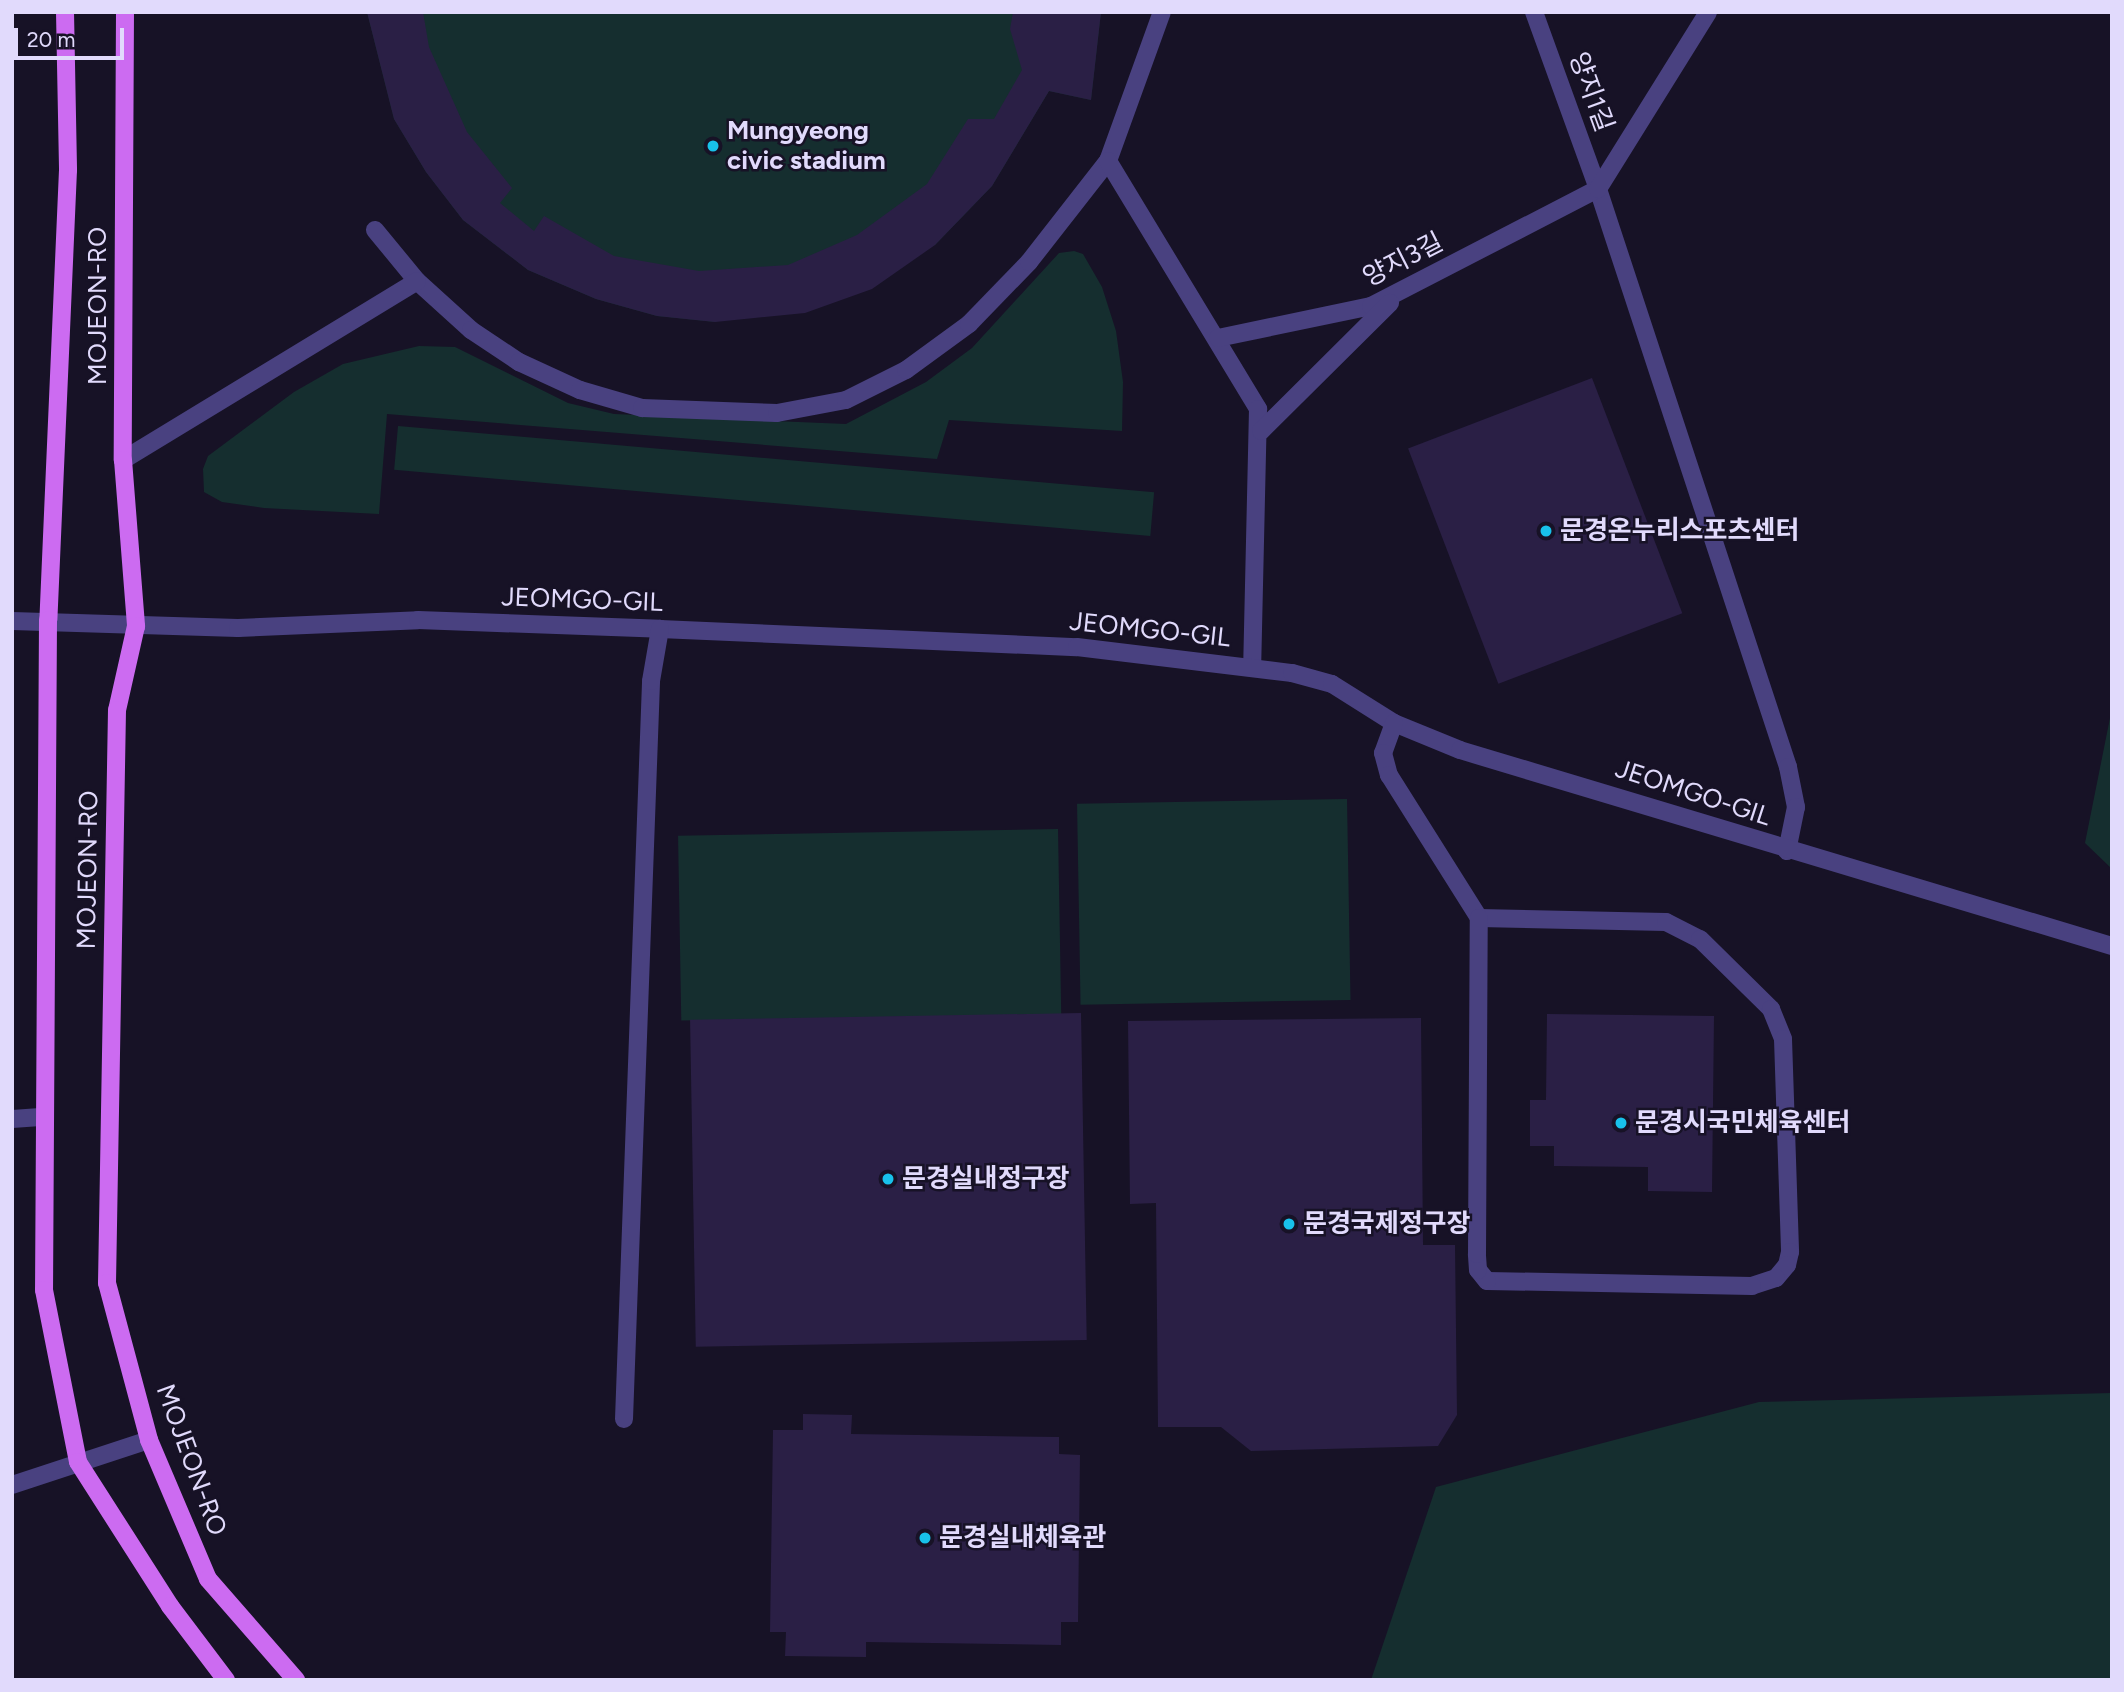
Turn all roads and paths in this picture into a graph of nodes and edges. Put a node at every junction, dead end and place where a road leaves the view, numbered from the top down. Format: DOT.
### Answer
graph roads {
  1 [pos="65,12"];
  2 [pos="125,12"];
  3 [pos="1162,12"];
  4 [pos="1534,12"];
  5 [pos="1708,12"];
  6 [pos="1108,161"];
  7 [pos="1598,189"];
  8 [pos="375,230"];
  9 [pos="417,281"];
  10 [pos="1402,291"];
  11 [pos="1218,338"];
  12 [pos="1261,431"];
  13 [pos="123,460"];
  14 [pos="48,620"];
  15 [pos="12,621"];
  16 [pos="136,626"];
  17 [pos="660,629"];
  18 [pos="1252,667"];
  19 [pos="1394,723"];
  20 [pos="1787,852"];
  21 [pos="1479,918"];
  22 [pos="2112,946"];
  23 [pos="44,1118"];
  24 [pos="12,1119"];
  25 [pos="624,1419"];
  26 [pos="149,1440"];
  27 [pos="78,1462"];
  28 [pos="12,1485"];
  29 [pos="226,1680"];
  30 [pos="296,1680"];
  1 -- 14 [label="main road, MOJEON-RO"];
  2 -- 13 [label="main road, MOJEON-RO"];
  3 -- 6 [label="street"];
  4 -- 7 [label="street, 양지1길"];
  5 -- 7 [label="street"];
  6 -- 9 [label="street"];
  6 -- 11 [label="street"];
  7 -- 10 [label="street, 양지3길"];
  7 -- 20 [label="street, 양지1길"];
  8 -- 9 [label="street"];
  9 -- 13 [label="street"];
  10 -- 11 [label="street, 양지3길"];
  10 -- 12 [label="street"];
  11 -- 12 [label="street"];
  12 -- 18 [label="street"];
  13 -- 16 [label="main road, MOJEON-RO"];
  14 -- 15 [label="street, JEOMGO-GIL"];
  14 -- 16 [label="street, JEOMGO-GIL"];
  14 -- 23 [label="main road, MOJEON-RO"];
  16 -- 17 [label="street, JEOMGO-GIL"];
  16 -- 26 [label="main road, MOJEON-RO"];
  17 -- 18 [label="street, JEOMGO-GIL"];
  17 -- 25 [label="street"];
  18 -- 19 [label="street, JEOMGO-GIL"];
  19 -- 20 [label="street, JEOMGO-GIL"];
  19 -- 21 [label="street"];
  20 -- 22 [label="street, JEOMGO-GIL"];
  21 -- 21 [label="street"];
  23 -- 24 [label="street"];
  23 -- 27 [label="main road, MOJEON-RO"];
  26 -- 27 [label="street"];
  26 -- 30 [label="main road, MOJEON-RO"];
  27 -- 28 [label="street"];
  27 -- 29 [label="main road, MOJEON-RO"];
}
